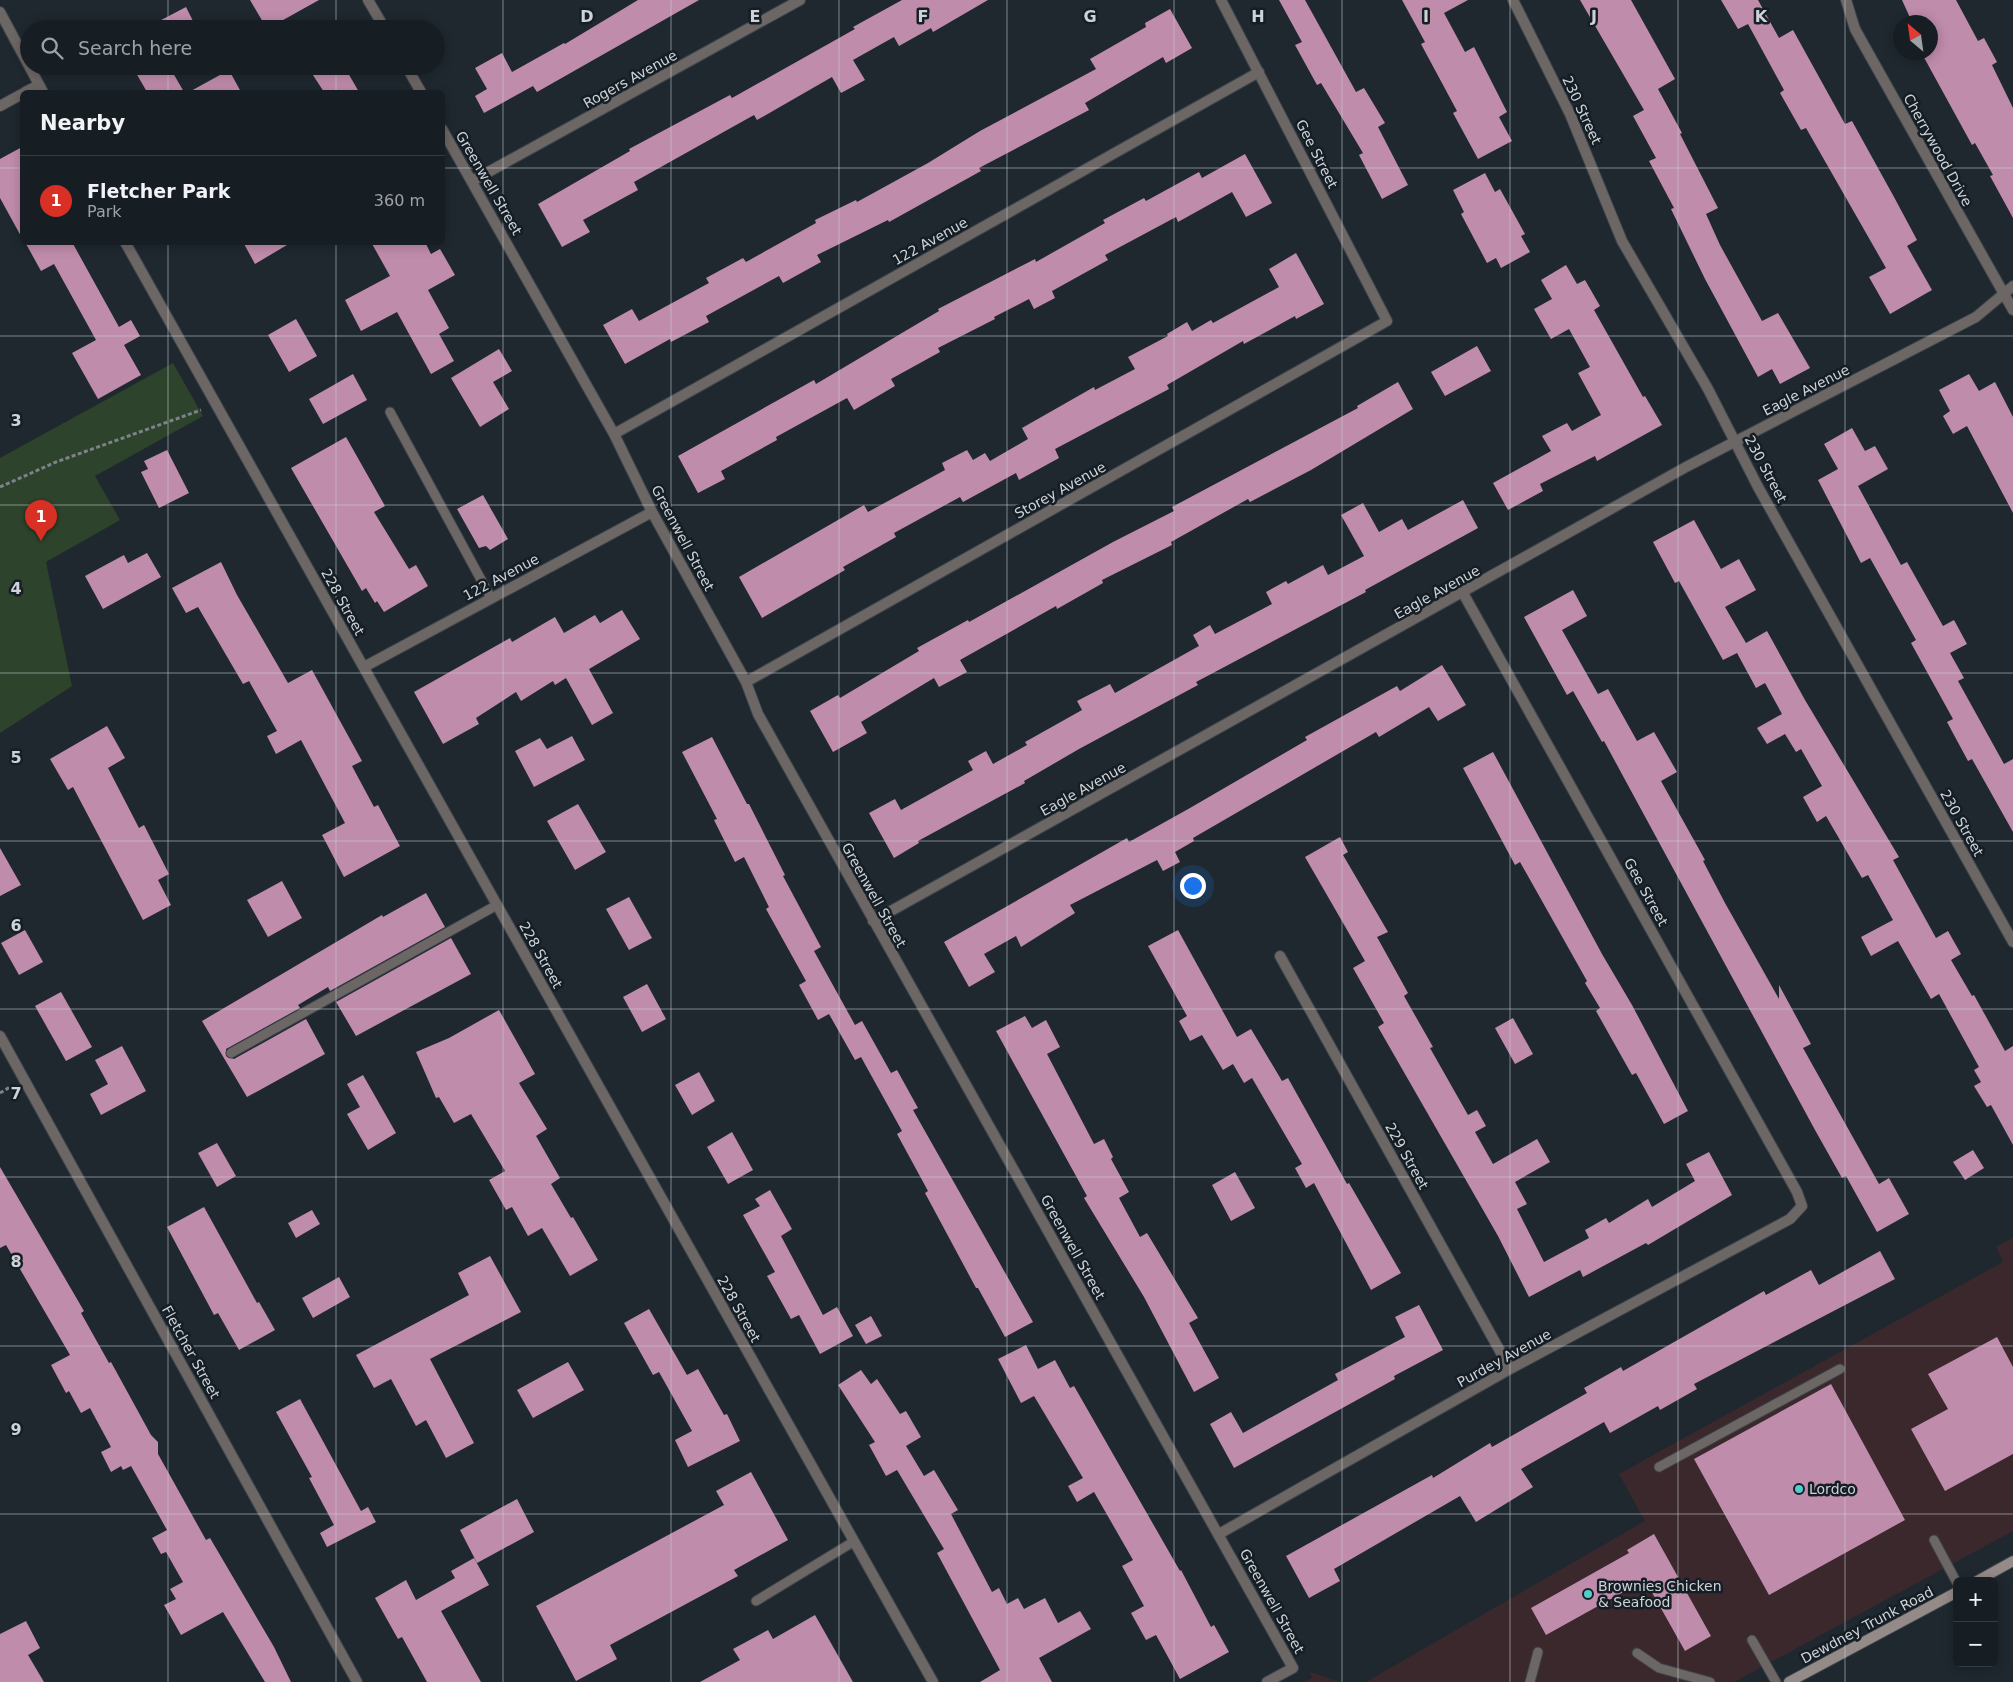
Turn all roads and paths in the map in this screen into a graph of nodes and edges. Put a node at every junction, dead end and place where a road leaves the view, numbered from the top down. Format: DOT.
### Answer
graph roads {
  1 [pos="368,0"];
  2 [pos="800,0"];
  3 [pos="1221,0"];
  4 [pos="1513,0"];
  5 [pos="1846,0"];
  6 [pos="0,12"];
  7 [pos="380,20"];
  8 [pos="20,49"];
  9 [pos="1259,72"];
  10 [pos="34,75"];
  11 [pos="411,75"];
  12 [pos="41,89"];
  13 [pos="420,90"];
  14 [pos="20,95"];
  15 [pos="0,106"];
  16 [pos="445,134"];
  17 [pos="472,181"];
  18 [pos="127,245"];
  19 [pos="2013,286"];
  20 [pos="2004,294"];
  21 [pos="2013,310"];
  22 [pos="1388,321"];
  23 [pos="202,410"];
  24 [pos="390,412"];
  25 [pos="614,434"];
  26 [pos="1736,442"];
  27 [pos="0,487"];
  28 [pos="652,512"];
  29 [pos="1463,593"];
  30 [pos="491,598"];
  31 [pos="364,667"];
  32 [pos="746,682"];
  33 [pos="497,904"];
  34 [pos="873,922"];
  35 [pos="2013,942"];
  36 [pos="1280,956"];
  37 [pos="0,1036"];
  38 [pos="232,1053"];
  39 [pos="1802,1206"];
  40 [pos="1840,1369"];
  41 [pos="1510,1370"];
  42 [pos="1659,1467"];
  43 [pos="1219,1534"];
  44 [pos="1934,1540"];
  45 [pos="853,1542"];
  46 [pos="2013,1561"];
  47 [pos="1954,1577"];
  48 [pos="1984,1577"];
  49 [pos="1953,1594"];
  50 [pos="756,1601"];
  51 [pos="1752,1640"];
  52 [pos="1538,1652"];
  53 [pos="1637,1653"];
  54 [pos="357,1682"];
  55 [pos="933,1682"];
  56 [pos="1268,1682"];
  57 [pos="1530,1682"];
  58 [pos="1710,1682"];
  59 [pos="1776,1682"];
  60 [pos="1790,1682"];
  1 -- 7 [label="street"];
  2 -- 17 [label="street, Rogers Avenue"];
  3 -- 9 [label="street, Gee Street"];
  4 -- 26 [label="street, 230 Street"];
  5 -- 20 [label="street, Cherrywood Drive"];
  6 -- 8 [label="street"];
  9 -- 22 [label="street, Gee Street"];
  9 -- 25 [label="street, 122 Avenue"];
  10 -- 12 [label="street"];
  11 -- 13 [label="street"];
  14 -- 15 [label="street"];
  16 -- 17 [label="street, Greenwell Street"];
  17 -- 25 [label="street, Greenwell Street"];
  18 -- 31 [label="street, 228 Street"];
  19 -- 20 [label="street, Eagle Avenue"];
  20 -- 21 [label="street, Cherrywood Drive"];
  20 -- 26 [label="street, Eagle Avenue"];
  22 -- 32 [label="street, Storey Avenue"];
  23 -- 27 [label="path"];
  24 -- 30 [label="lane"];
  25 -- 28 [label="street, Greenwell Street"];
  26 -- 29 [label="street, Eagle Avenue"];
  26 -- 35 [label="street, 230 Street"];
  28 -- 30 [label="street, 122 Avenue"];
  28 -- 32 [label="street, Greenwell Street"];
  29 -- 34 [label="street, Eagle Avenue"];
  29 -- 39 [label="street, Gee Street"];
  30 -- 31 [label="street, 122 Avenue"];
  31 -- 33 [label="street, 228 Street"];
  32 -- 34 [label="street, Greenwell Street"];
  33 -- 38 [label="lane"];
  33 -- 45 [label="street, 228 Street"];
  34 -- 43 [label="street, Greenwell Street"];
  36 -- 41 [label="street, 229 Street"];
  37 -- 54 [label="street, Fletcher Street"];
  39 -- 41 [label="street, Purdey Avenue"];
  40 -- 42 [label="lane"];
  41 -- 43 [label="street, Purdey Avenue"];
  43 -- 56 [label="street, Greenwell Street"];
  44 -- 47 [label="lane"];
  45 -- 50 [label="lane"];
  45 -- 55 [label="street, 228 Street"];
  46 -- 48 [label="main road"];
  49 -- 60 [label="main road, Dewdney Trunk Road"];
  51 -- 59 [label="lane"];
  52 -- 57 [label="lane"];
  53 -- 58 [label="lane"];
}
